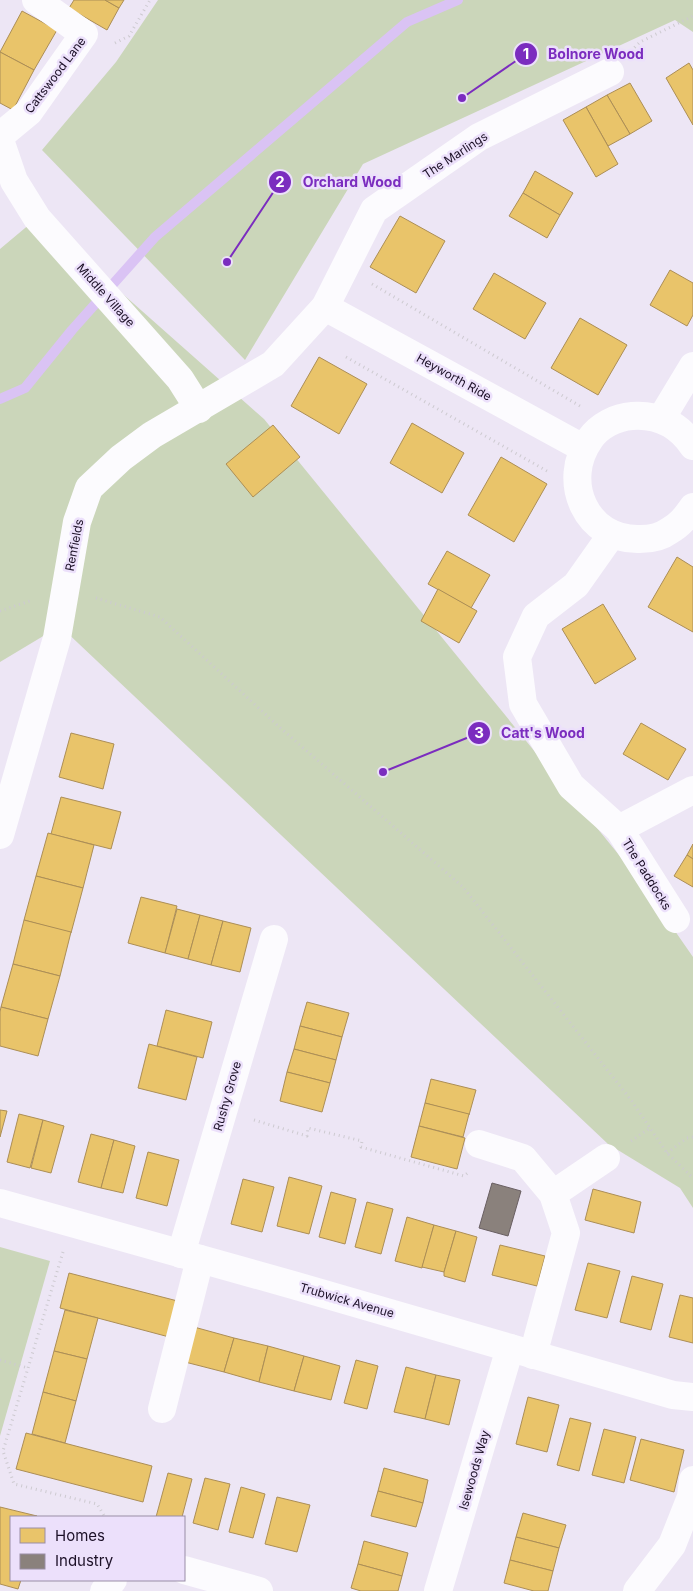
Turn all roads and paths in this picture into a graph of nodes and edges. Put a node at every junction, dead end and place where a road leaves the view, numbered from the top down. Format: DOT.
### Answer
graph roads {
  1 [pos="36,0"];
  2 [pos="150,0"];
  3 [pos="693,16"];
  4 [pos="84,34"];
  5 [pos="610,72"];
  6 [pos="0,138"];
  7 [pos="7,188"];
  8 [pos="344,268"];
  9 [pos="324,307"];
  10 [pos="344,356"];
  11 [pos="693,366"];
  12 [pos="199,409"];
  13 [pos="661,419"];
  14 [pos="609,422"];
  15 [pos="693,446"];
  16 [pos="583,448"];
  17 [pos="577,487"];
  18 [pos="693,507"];
  19 [pos="612,534"];
  20 [pos="65,589"];
  21 [pos="0,611"];
  22 [pos="693,790"];
  23 [pos="618,829"];
  24 [pos="0,835"];
  25 [pos="676,920"];
  26 [pos="274,939"];
  27 [pos="223,1111"];
  28 [pos="693,1137"];
  29 [pos="488,1147"];
  30 [pos="667,1152"];
  31 [pos="606,1158"];
  32 [pos="693,1178"];
  33 [pos="553,1194"];
  34 [pos="0,1203"];
  35 [pos="71,1223"];
  36 [pos="191,1256"];
  37 [pos="521,1351"];
  38 [pos="0,1360"];
  39 [pos="28,1368"];
  40 [pos="693,1397"];
  41 [pos="162,1409"];
  42 [pos="2,1451"];
  43 [pos="693,1480"];
  44 [pos="104,1516"];
  45 [pos="185,1570"];
  46 [pos="112,1581"];
  47 [pos="104,1591"];
  48 [pos="258,1591"];
  49 [pos="438,1591"];
  50 [pos="637,1591"];
  1 -- 4 [label="street"];
  2 -- 4 [label="path, Cattswood Lane"];
  3 -- 5 [label="path"];
  4 -- 6 [label="street, Cattswood Lane"];
  5 -- 8 [label="street, The Marlings"];
  6 -- 7 [label="street, Middle Village"];
  7 -- 12 [label="street, Middle Village"];
  8 -- 9 [label="street, The Marlings"];
  8 -- 14 [label="path"];
  9 -- 12 [label="street, Renfields"];
  9 -- 16 [label="street, Heyworth Ride"];
  10 -- 17 [label="path"];
  11 -- 13 [label="street"];
  12 -- 20 [label="street, Renfields"];
  13 -- 14 [label="street"];
  13 -- 15 [label="street"];
  14 -- 16 [label="street"];
  16 -- 17 [label="street"];
  17 -- 19 [label="street"];
  18 -- 19 [label="street"];
  19 -- 23 [label="street, The Paddocks"];
  20 -- 21 [label="path"];
  20 -- 24 [label="street, Renfields"];
  20 -- 30 [label="path"];
  22 -- 23 [label="street, The Paddocks"];
  23 -- 25 [label="street, The Paddocks"];
  26 -- 27 [label="street, Rushy Grove"];
  27 -- 29 [label="path"];
  27 -- 36 [label="street, Rushy Grove"];
  28 -- 30 [label="path"];
  29 -- 33 [label="street"];
  30 -- 32 [label="path"];
  31 -- 33 [label="street"];
  33 -- 37 [label="street, Isewoods Way"];
  34 -- 35 [label="street, Trubwick Avenue"];
  35 -- 36 [label="street, Trubwick Avenue"];
  35 -- 39 [label="path"];
  36 -- 37 [label="street, Trubwick Avenue"];
  36 -- 41 [label="street, Rushy Grove"];
  37 -- 40 [label="street, Trubwick Avenue"];
  37 -- 49 [label="street, Isewoods Way"];
  38 -- 39 [label="path"];
  39 -- 42 [label="path"];
  42 -- 44 [label="path"];
  43 -- 50 [label="street"];
  45 -- 48 [label="street"];
  46 -- 47 [label="street"];
}
